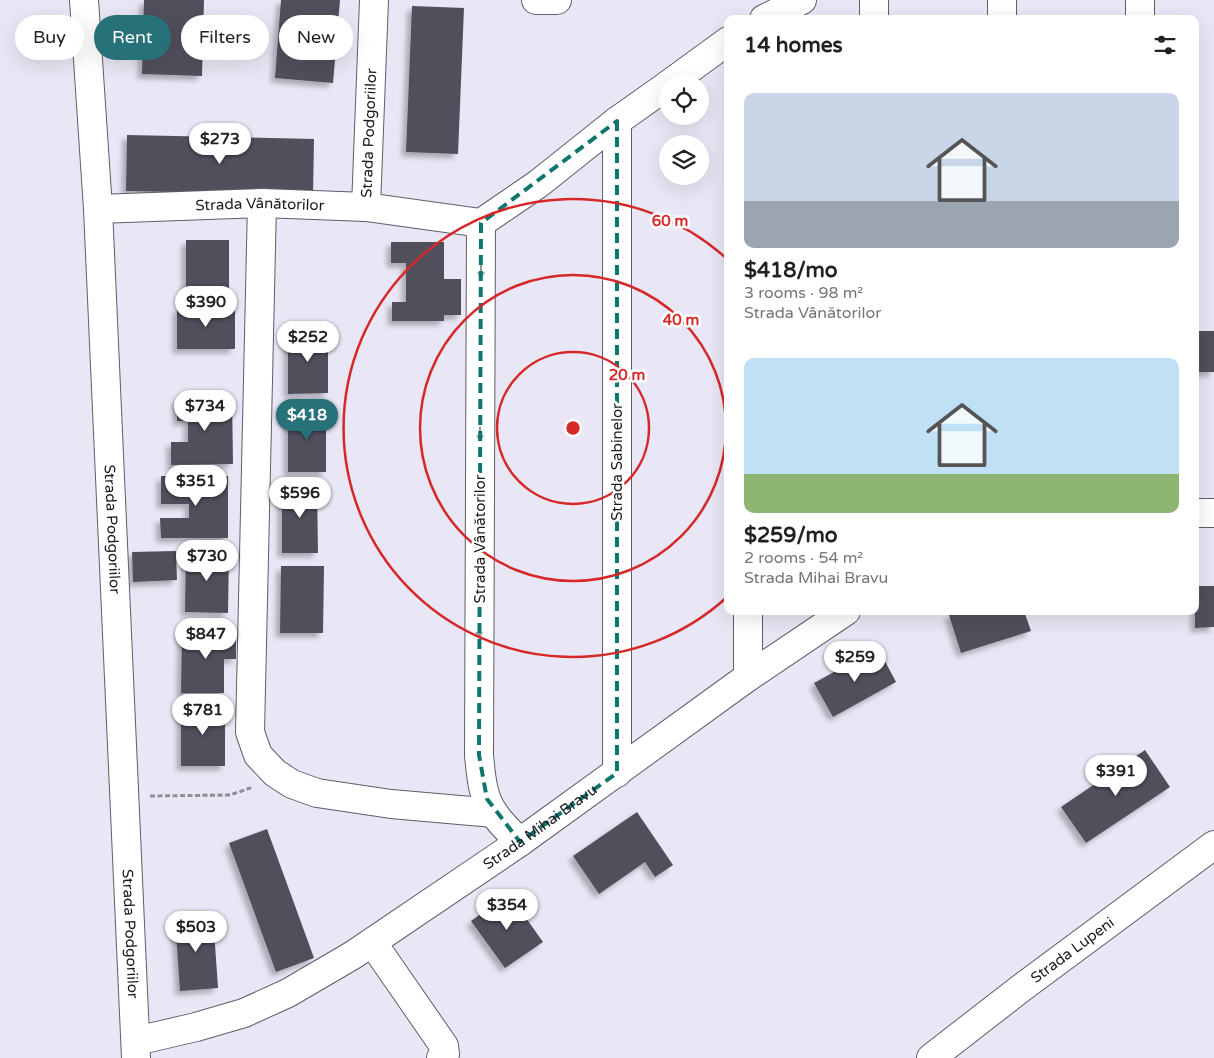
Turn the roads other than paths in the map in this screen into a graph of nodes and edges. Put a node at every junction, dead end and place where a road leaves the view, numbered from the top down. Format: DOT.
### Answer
graph roads {
  1 [pos="84,0"];
  2 [pos="374,0"];
  3 [pos="536,0"];
  4 [pos="557,0"];
  5 [pos="802,0"];
  6 [pos="874,0"];
  7 [pos="1002,0"];
  8 [pos="1140,0"];
  9 [pos="772,15"];
  10 [pos="874,15"];
  11 [pos="1002,15"];
  12 [pos="1140,15"];
  13 [pos="724,44"];
  14 [pos="681,75"];
  15 [pos="659,91"];
  16 [pos="617,122"];
  17 [pos="262,204"];
  18 [pos="366,207"];
  19 [pos="98,209"];
  20 [pos="481,223"];
  21 [pos="1199,513"];
  22 [pos="1214,513"];
  23 [pos="748,615"];
  24 [pos="840,615"];
  25 [pos="748,677"];
  26 [pos="617,772"];
  27 [pos="494,813"];
  28 [pos="520,842"];
  29 [pos="1214,846"];
  30 [pos="372,942"];
  31 [pos="136,1050"];
  32 [pos="441,1058"];
  33 [pos="931,1058"];
  1 -- 19 [label="street, Strada Podgoriilor"];
  2 -- 18 [label="street, Strada Podgoriilor"];
  3 -- 4 [label="street"];
  5 -- 9 [label="street"];
  6 -- 10 [label="street"];
  7 -- 11 [label="street"];
  8 -- 12 [label="street"];
  13 -- 14 [label="street"];
  15 -- 16 [label="street"];
  16 -- 20 [label="street"];
  16 -- 26 [label="street, Strada Sabinelor"];
  17 -- 18 [label="street, Strada Vânătorilor"];
  17 -- 19 [label="street, Strada Vânătorilor"];
  17 -- 27 [label="street"];
  18 -- 20 [label="street, Strada Vânătorilor"];
  19 -- 31 [label="street, Strada Podgoriilor"];
  20 -- 27 [label="street, Strada Vânătorilor, one-way"];
  21 -- 22 [label="street"];
  23 -- 25 [label="street"];
  24 -- 25 [label="street, Strada Mihai Bravu"];
  25 -- 26 [label="street, Strada Mihai Bravu"];
  26 -- 28 [label="street, Strada Mihai Bravu"];
  27 -- 28 [label="street, Strada Vânătorilor"];
  28 -- 30 [label="street, Strada Mihai Bravu"];
  29 -- 33 [label="street, Strada Lupeni"];
  30 -- 31 [label="street, Strada Mihai Bravu"];
  30 -- 32 [label="street"];
}
